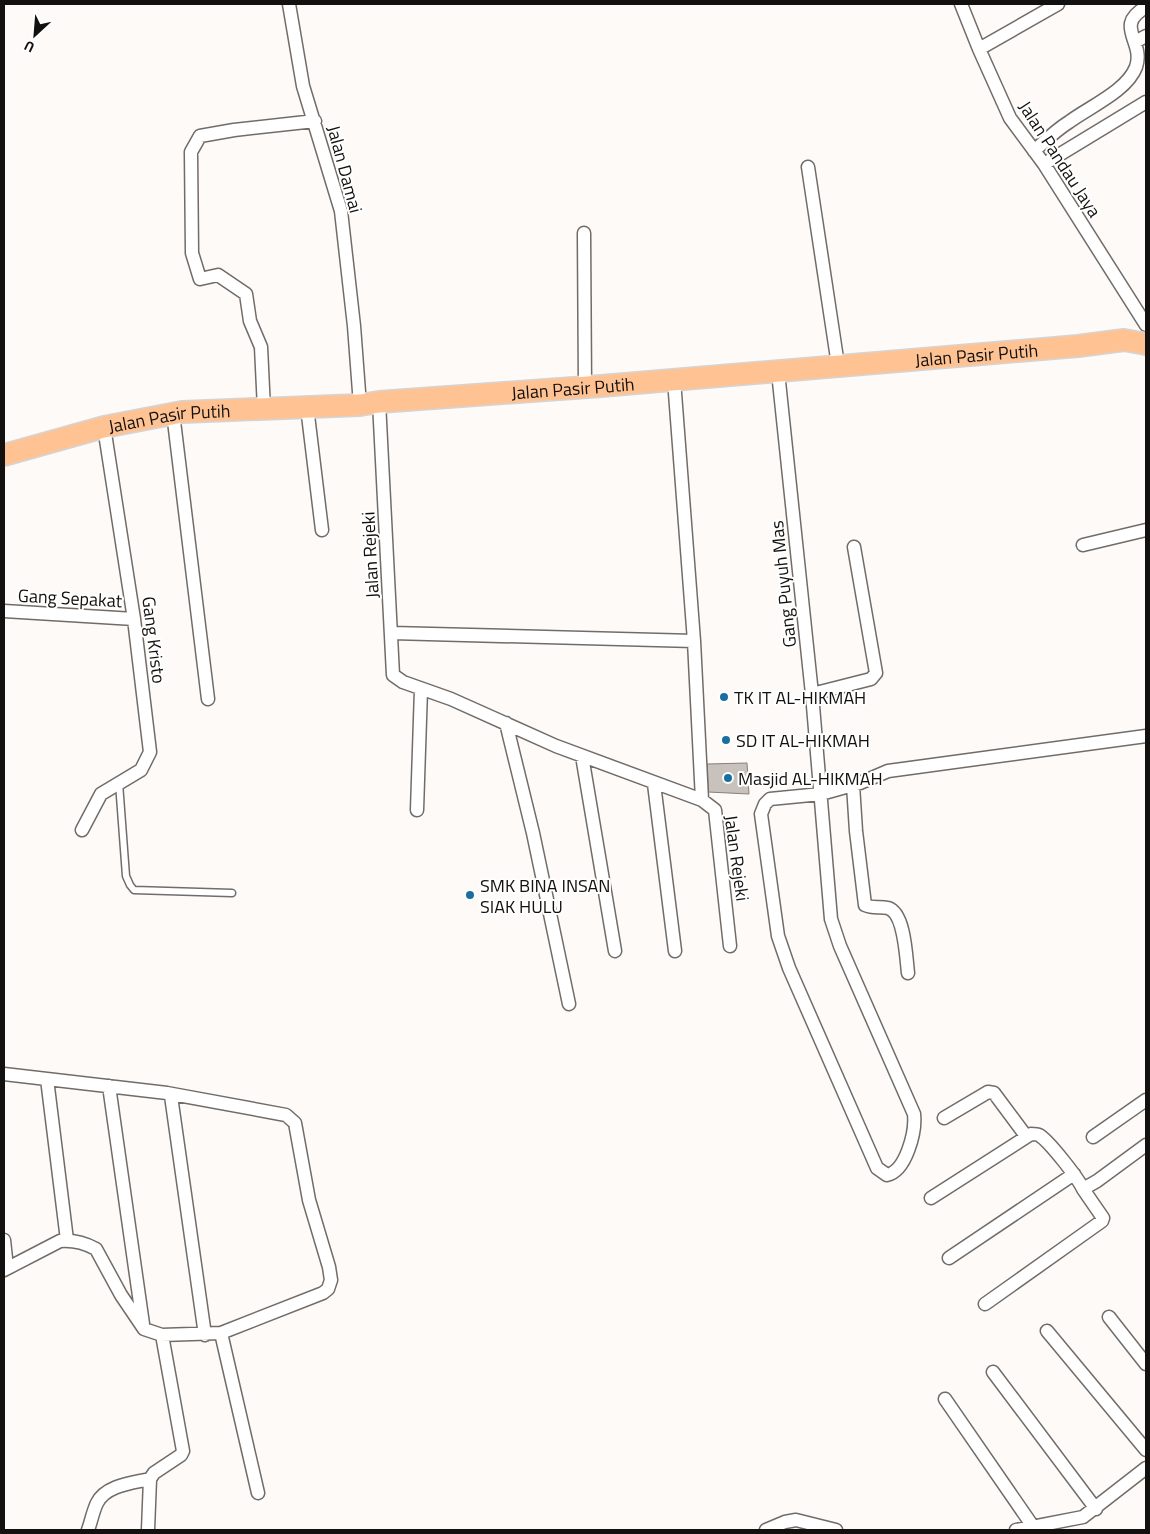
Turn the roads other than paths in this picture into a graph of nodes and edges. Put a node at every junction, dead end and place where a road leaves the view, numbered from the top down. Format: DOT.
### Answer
graph roads {
  1 [pos="289,4"];
  2 [pos="961,4"];
  3 [pos="1058,4"];
  4 [pos="1146,6"];
  5 [pos="1146,36"];
  6 [pos="1135,42"];
  7 [pos="979,49"];
  8 [pos="1146,102"];
  9 [pos="314,121"];
  10 [pos="1034,151"];
  11 [pos="1044,164"];
  12 [pos="808,167"];
  13 [pos="584,233"];
  14 [pos="1146,329"];
  15 [pos="838,365"];
  16 [pos="778,372"];
  17 [pos="674,380"];
  18 [pos="584,388"];
  19 [pos="370,403"];
  20 [pos="307,407"];
  21 [pos="264,409"];
  22 [pos="173,413"];
  23 [pos="104,427"];
  24 [pos="4,455"];
  25 [pos="322,530"];
  26 [pos="1146,530"];
  27 [pos="1083,545"];
  28 [pos="854,547"];
  29 [pos="4,611"];
  30 [pos="134,619"];
  31 [pos="392,633"];
  32 [pos="694,641"];
  33 [pos="422,689"];
  34 [pos="812,694"];
  35 [pos="208,699"];
  36 [pos="506,724"];
  37 [pos="1146,736"];
  38 [pos="582,756"];
  39 [pos="119,783"];
  40 [pos="654,784"];
  41 [pos="853,785"];
  42 [pos="821,794"];
  43 [pos="702,800"];
  44 [pos="417,810"];
  45 [pos="82,830"];
  46 [pos="232,892"];
  47 [pos="730,946"];
  48 [pos="675,951"];
  49 [pos="614,952"];
  50 [pos="908,973"];
  51 [pos="569,1004"];
  52 [pos="4,1074"];
  53 [pos="47,1079"];
  54 [pos="109,1086"];
  55 [pos="168,1093"];
  56 [pos="1146,1100"];
  57 [pos="944,1118"];
  58 [pos="1026,1136"];
  59 [pos="1093,1137"];
  60 [pos="1146,1145"];
  61 [pos="1074,1174"];
  62 [pos="1083,1189"];
  63 [pos="931,1198"];
  64 [pos="4,1240"];
  65 [pos="67,1240"];
  66 [pos="949,1258"];
  67 [pos="5,1269"];
  68 [pos="985,1304"];
  69 [pos="1109,1317"];
  70 [pos="144,1329"];
  71 [pos="1047,1331"];
  72 [pos="221,1333"];
  73 [pos="162,1335"];
  74 [pos="205,1335"];
  75 [pos="1146,1364"];
  76 [pos="993,1372"];
  77 [pos="945,1400"];
  78 [pos="1146,1450"];
  79 [pos="1146,1468"];
  80 [pos="150,1479"];
  81 [pos="258,1493"];
  82 [pos="1096,1509"];
  83 [pos="1083,1517"];
  84 [pos="1034,1528"];
  85 [pos="88,1530"];
  86 [pos="148,1530"];
  87 [pos="766,1530"];
  88 [pos="836,1530"];
  89 [pos="1016,1530"];
  90 [pos="1072,1530"];
  1 -- 9 [label="street, Jalan Damai"];
  2 -- 7 [label="street, Jalan Pandau Jaya"];
  3 -- 7 [label="street"];
  4 -- 6 [label="street"];
  5 -- 6 [label="street"];
  6 -- 10 [label="street"];
  7 -- 10 [label="street, Jalan Pandau Jaya"];
  8 -- 11 [label="street"];
  9 -- 19 [label="street, Jalan Damai"];
  9 -- 21 [label="street"];
  10 -- 11 [label="street, Jalan Pandau Jaya"];
  11 -- 14 [label="street, Jalan Pandau Jaya"];
  12 -- 15 [label="street"];
  13 -- 18 [label="street"];
  14 -- 15 [label="highway, Jalan Pasir Putih"];
  15 -- 16 [label="highway, Jalan Pasir Putih"];
  16 -- 17 [label="highway, Jalan Pasir Putih"];
  16 -- 34 [label="street, Gang Puyuh Mas"];
  17 -- 18 [label="highway, Jalan Pasir Putih"];
  17 -- 32 [label="street"];
  18 -- 19 [label="highway, Jalan Pasir Putih"];
  19 -- 20 [label="highway, Jalan Pasir Putih"];
  19 -- 31 [label="street, Jalan Rejeki"];
  20 -- 21 [label="highway, Jalan Pasir Putih"];
  20 -- 25 [label="street"];
  21 -- 22 [label="highway, Jalan Pasir Putih"];
  22 -- 23 [label="highway, Jalan Pasir Putih"];
  22 -- 35 [label="street"];
  23 -- 24 [label="highway, Jalan Pasir Putih"];
  23 -- 30 [label="street, Gang Kristo"];
  26 -- 27 [label="street"];
  28 -- 34 [label="street"];
  29 -- 30 [label="street, Gang Sepakat"];
  30 -- 39 [label="street, Gang Kristo"];
  31 -- 32 [label="street"];
  31 -- 33 [label="street, Jalan Rejeki"];
  32 -- 43 [label="street"];
  33 -- 36 [label="street, Jalan Rejeki"];
  33 -- 44 [label="street"];
  34 -- 42 [label="street, Gang Puyuh Mas"];
  36 -- 38 [label="street, Jalan Rejeki"];
  36 -- 51 [label="street"];
  37 -- 41 [label="street"];
  38 -- 40 [label="street, Jalan Rejeki"];
  38 -- 49 [label="street"];
  39 -- 45 [label="street, Gang Kristo"];
  39 -- 46 [label="lane"];
  40 -- 43 [label="street, Jalan Rejeki"];
  40 -- 48 [label="street"];
  41 -- 42 [label="street"];
  41 -- 50 [label="street"];
  42 -- 42 [label="street, Gang Puyuh Mas"];
  43 -- 47 [label="street, Jalan Rejeki"];
  52 -- 53 [label="street"];
  53 -- 54 [label="street"];
  53 -- 65 [label="street"];
  54 -- 55 [label="street"];
  54 -- 70 [label="street"];
  55 -- 72 [label="street"];
  55 -- 74 [label="street"];
  56 -- 59 [label="street"];
  57 -- 58 [label="street"];
  58 -- 61 [label="street"];
  58 -- 63 [label="street"];
  60 -- 62 [label="street"];
  61 -- 62 [label="street"];
  61 -- 66 [label="street"];
  62 -- 68 [label="street"];
  64 -- 67 [label="street"];
  65 -- 67 [label="street"];
  65 -- 70 [label="street"];
  69 -- 75 [label="street"];
  70 -- 73 [label="street"];
  71 -- 78 [label="street"];
  72 -- 74 [label="street"];
  72 -- 81 [label="street"];
  73 -- 74 [label="street"];
  73 -- 80 [label="street"];
  76 -- 82 [label="street"];
  77 -- 84 [label="street"];
  79 -- 82 [label="street"];
  80 -- 85 [label="street"];
  80 -- 86 [label="street"];
  82 -- 83 [label="street"];
  83 -- 84 [label="street"];
  83 -- 90 [label="street"];
  84 -- 89 [label="street"];
  87 -- 88 [label="street"];
}
